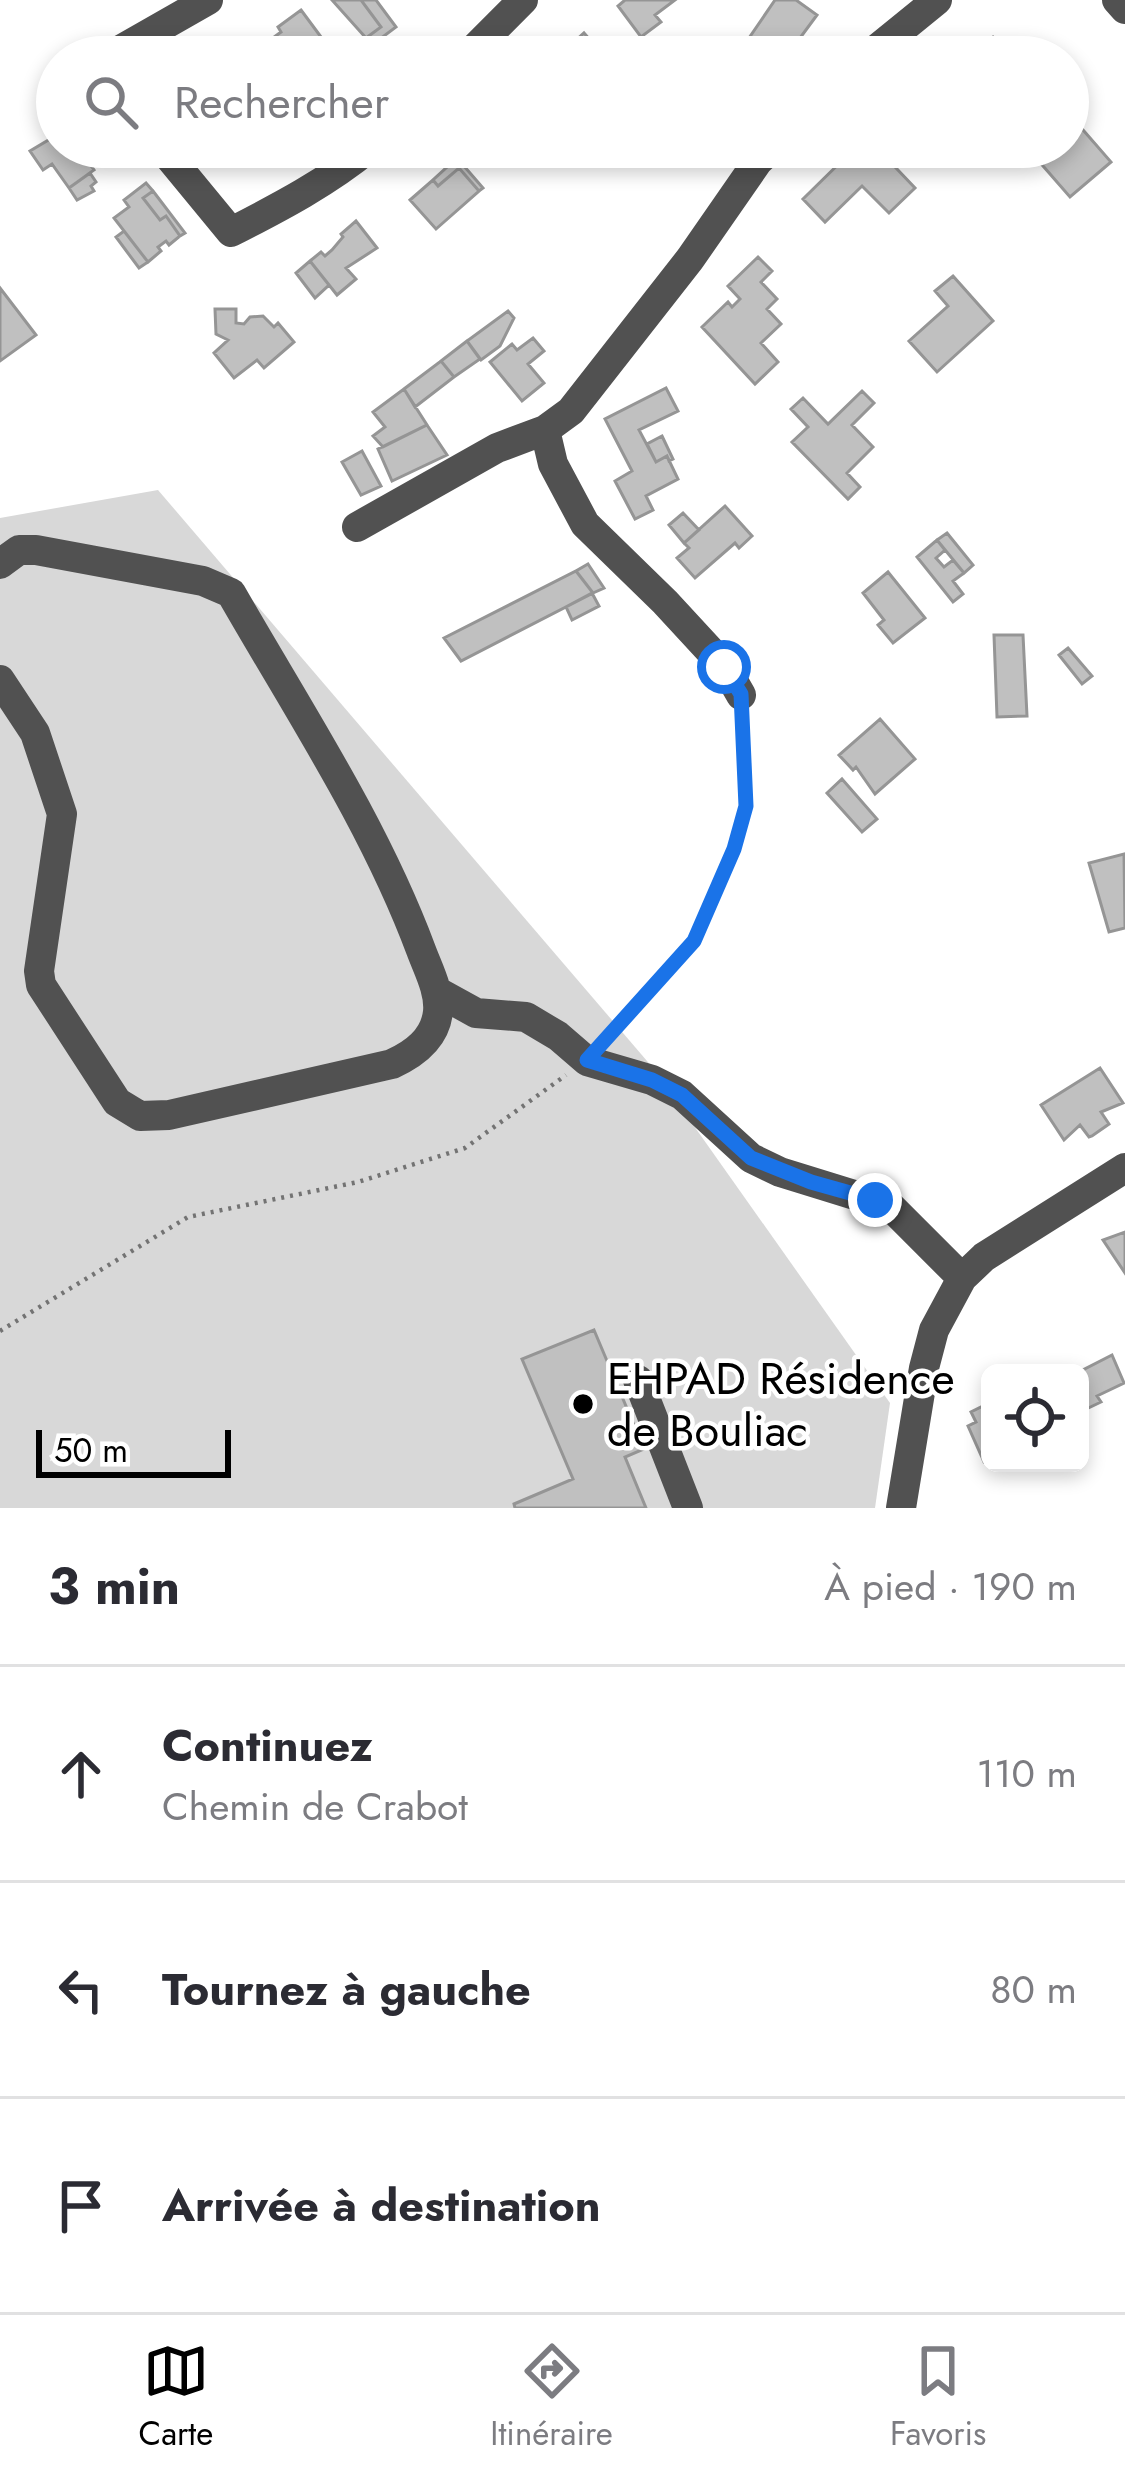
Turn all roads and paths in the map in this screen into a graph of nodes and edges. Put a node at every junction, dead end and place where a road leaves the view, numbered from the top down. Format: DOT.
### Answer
graph roads {
  1 [pos="208,0"];
  2 [pos="523,0"];
  3 [pos="1117,0"];
  4 [pos="928,2"];
  5 [pos="1125,9"];
  6 [pos="145,36"];
  7 [pos="487,36"];
  8 [pos="891,36"];
  9 [pos="178,168"];
  10 [pos="345,168"];
  11 [pos="753,168"];
  12 [pos="545,430"];
  13 [pos="357,527"];
  14 [pos="0,563"];
  15 [pos="0,680"];
  16 [pos="741,694"];
  17 [pos="436,992"];
  18 [pos="587,1060"];
  19 [pos="1125,1168"];
  20 [pos="962,1278"];
  21 [pos="0,1331"];
  22 [pos="638,1380"];
  23 [pos="688,1508"];
  24 [pos="901,1508"];
  1 -- 6 [label="street"];
  2 -- 7 [label="street"];
  3 -- 5 [label="street"];
  4 -- 8 [label="street"];
  9 -- 10 [label="street"];
  11 -- 12 [label="street"];
  12 -- 13 [label="street"];
  12 -- 16 [label="street"];
  14 -- 17 [label="street"];
  15 -- 17 [label="street"];
  16 -- 18 [label="path"];
  17 -- 18 [label="street"];
  18 -- 20 [label="street"];
  18 -- 21 [label="path"];
  19 -- 20 [label="street"];
  20 -- 24 [label="street"];
  22 -- 23 [label="street"];
}
